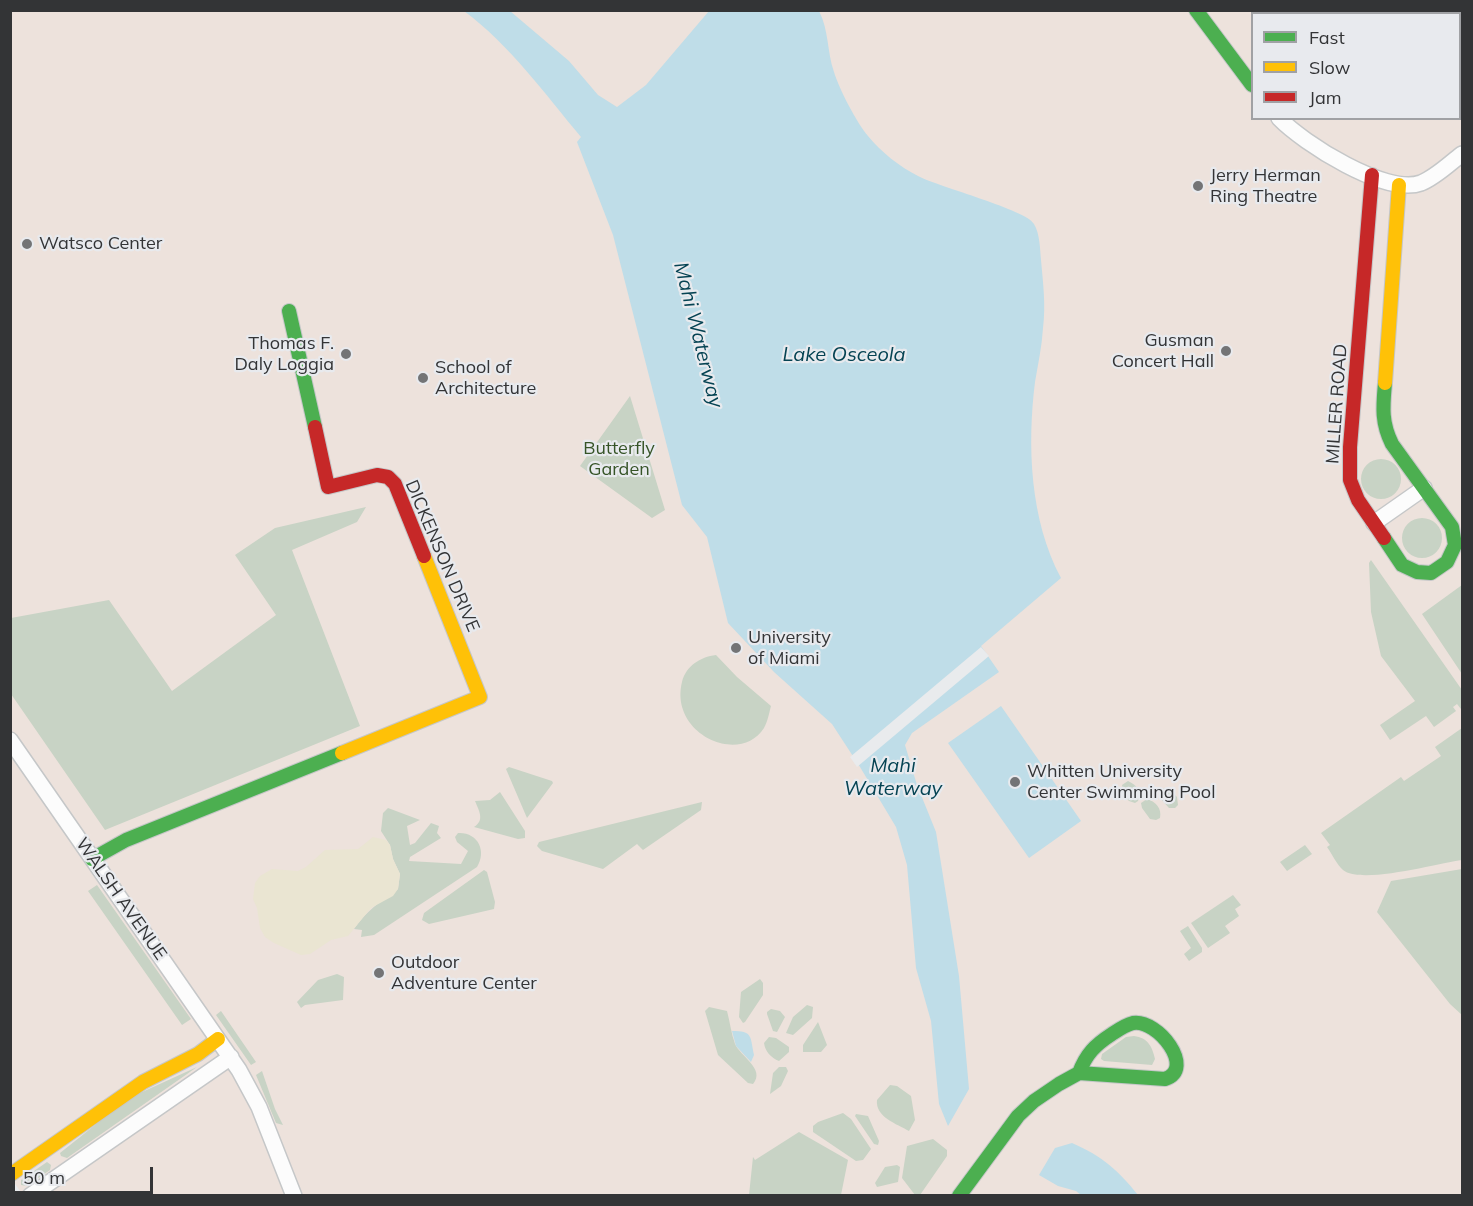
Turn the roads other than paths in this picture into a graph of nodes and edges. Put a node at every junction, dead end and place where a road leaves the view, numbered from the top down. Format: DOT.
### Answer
graph roads {
  1 [pos="1196,10"];
  2 [pos="1251,84"];
  3 [pos="1281,120"];
  4 [pos="1462,154"];
  5 [pos="1372,176"];
  6 [pos="1399,184"];
  7 [pos="289,311"];
  8 [pos="1424,488"];
  9 [pos="1374,523"];
  10 [pos="10,740"];
  11 [pos="92,859"];
  12 [pos="218,1039"];
  13 [pos="231,1058"];
  14 [pos="1079,1072"];
  15 [pos="48,1149"];
  16 [pos="64,1172"];
  17 [pos="10,1175"];
  18 [pos="30,1196"];
  19 [pos="294,1196"];
  20 [pos="959,1196"];
  1 -- 2 [label="street"];
  3 -- 5 [label="street"];
  4 -- 6 [label="street"];
  5 -- 6 [label="street"];
  5 -- 9 [label="street, MILLER ROAD"];
  6 -- 8 [label="street, MILLER ROAD"];
  7 -- 11 [label="street, DICKENSON DRIVE"];
  8 -- 9 [label="street"];
  8 -- 9 [label="street, MILLER ROAD"];
  10 -- 11 [label="street, WALSH AVENUE"];
  11 -- 12 [label="street, WALSH AVENUE"];
  12 -- 13 [label="street, WALSH AVENUE"];
  12 -- 15 [label="street"];
  13 -- 16 [label="street"];
  13 -- 19 [label="street, WALSH AVENUE"];
  14 -- 14 [label="street"];
  14 -- 20 [label="street"];
  15 -- 16 [label="street"];
  15 -- 17 [label="street"];
  16 -- 18 [label="street"];
}
